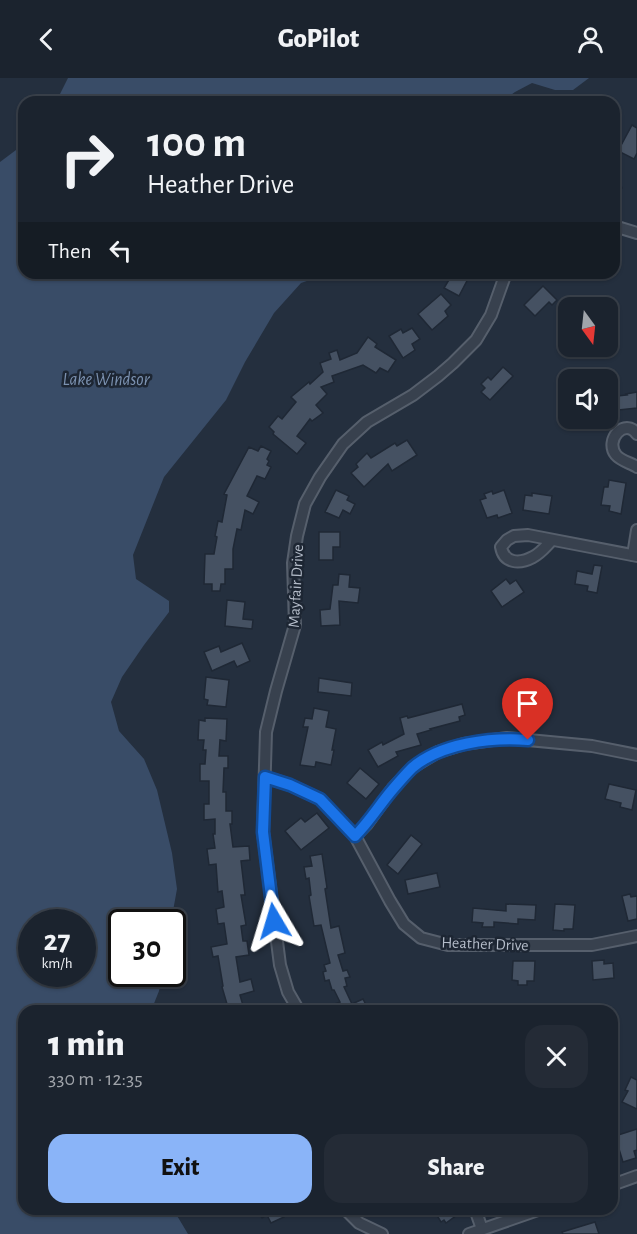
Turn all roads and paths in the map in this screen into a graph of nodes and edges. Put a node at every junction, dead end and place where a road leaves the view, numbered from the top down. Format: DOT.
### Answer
graph roads {
  1 [pos="620,228"];
  2 [pos="637,233"];
  3 [pos="504,279"];
  4 [pos="637,434"];
  5 [pos="637,467"];
  6 [pos="637,530"];
  7 [pos="552,540"];
  8 [pos="635,555"];
  9 [pos="637,755"];
  10 [pos="265,777"];
  11 [pos="355,836"];
  12 [pos="637,936"];
  13 [pos="296,1005"];
  14 [pos="637,1176"];
  15 [pos="618,1183"];
  16 [pos="351,1215"];
  17 [pos="477,1215"];
  18 [pos="511,1215"];
  19 [pos="482,1229"];
  20 [pos="382,1234"];
  21 [pos="469,1234"];
  1 -- 2 [label="street"];
  3 -- 10 [label="street, Mayfair Drive"];
  4 -- 5 [label="street"];
  6 -- 8 [label="street"];
  7 -- 8 [label="street"];
  9 -- 11 [label="street"];
  10 -- 11 [label="street, Heather Drive"];
  10 -- 13 [label="street, Mayfair Drive"];
  11 -- 12 [label="street, Heather Drive"];
  14 -- 15 [label="street"];
  16 -- 20 [label="street"];
  17 -- 19 [label="street"];
  18 -- 19 [label="street"];
  19 -- 21 [label="street"];
}
